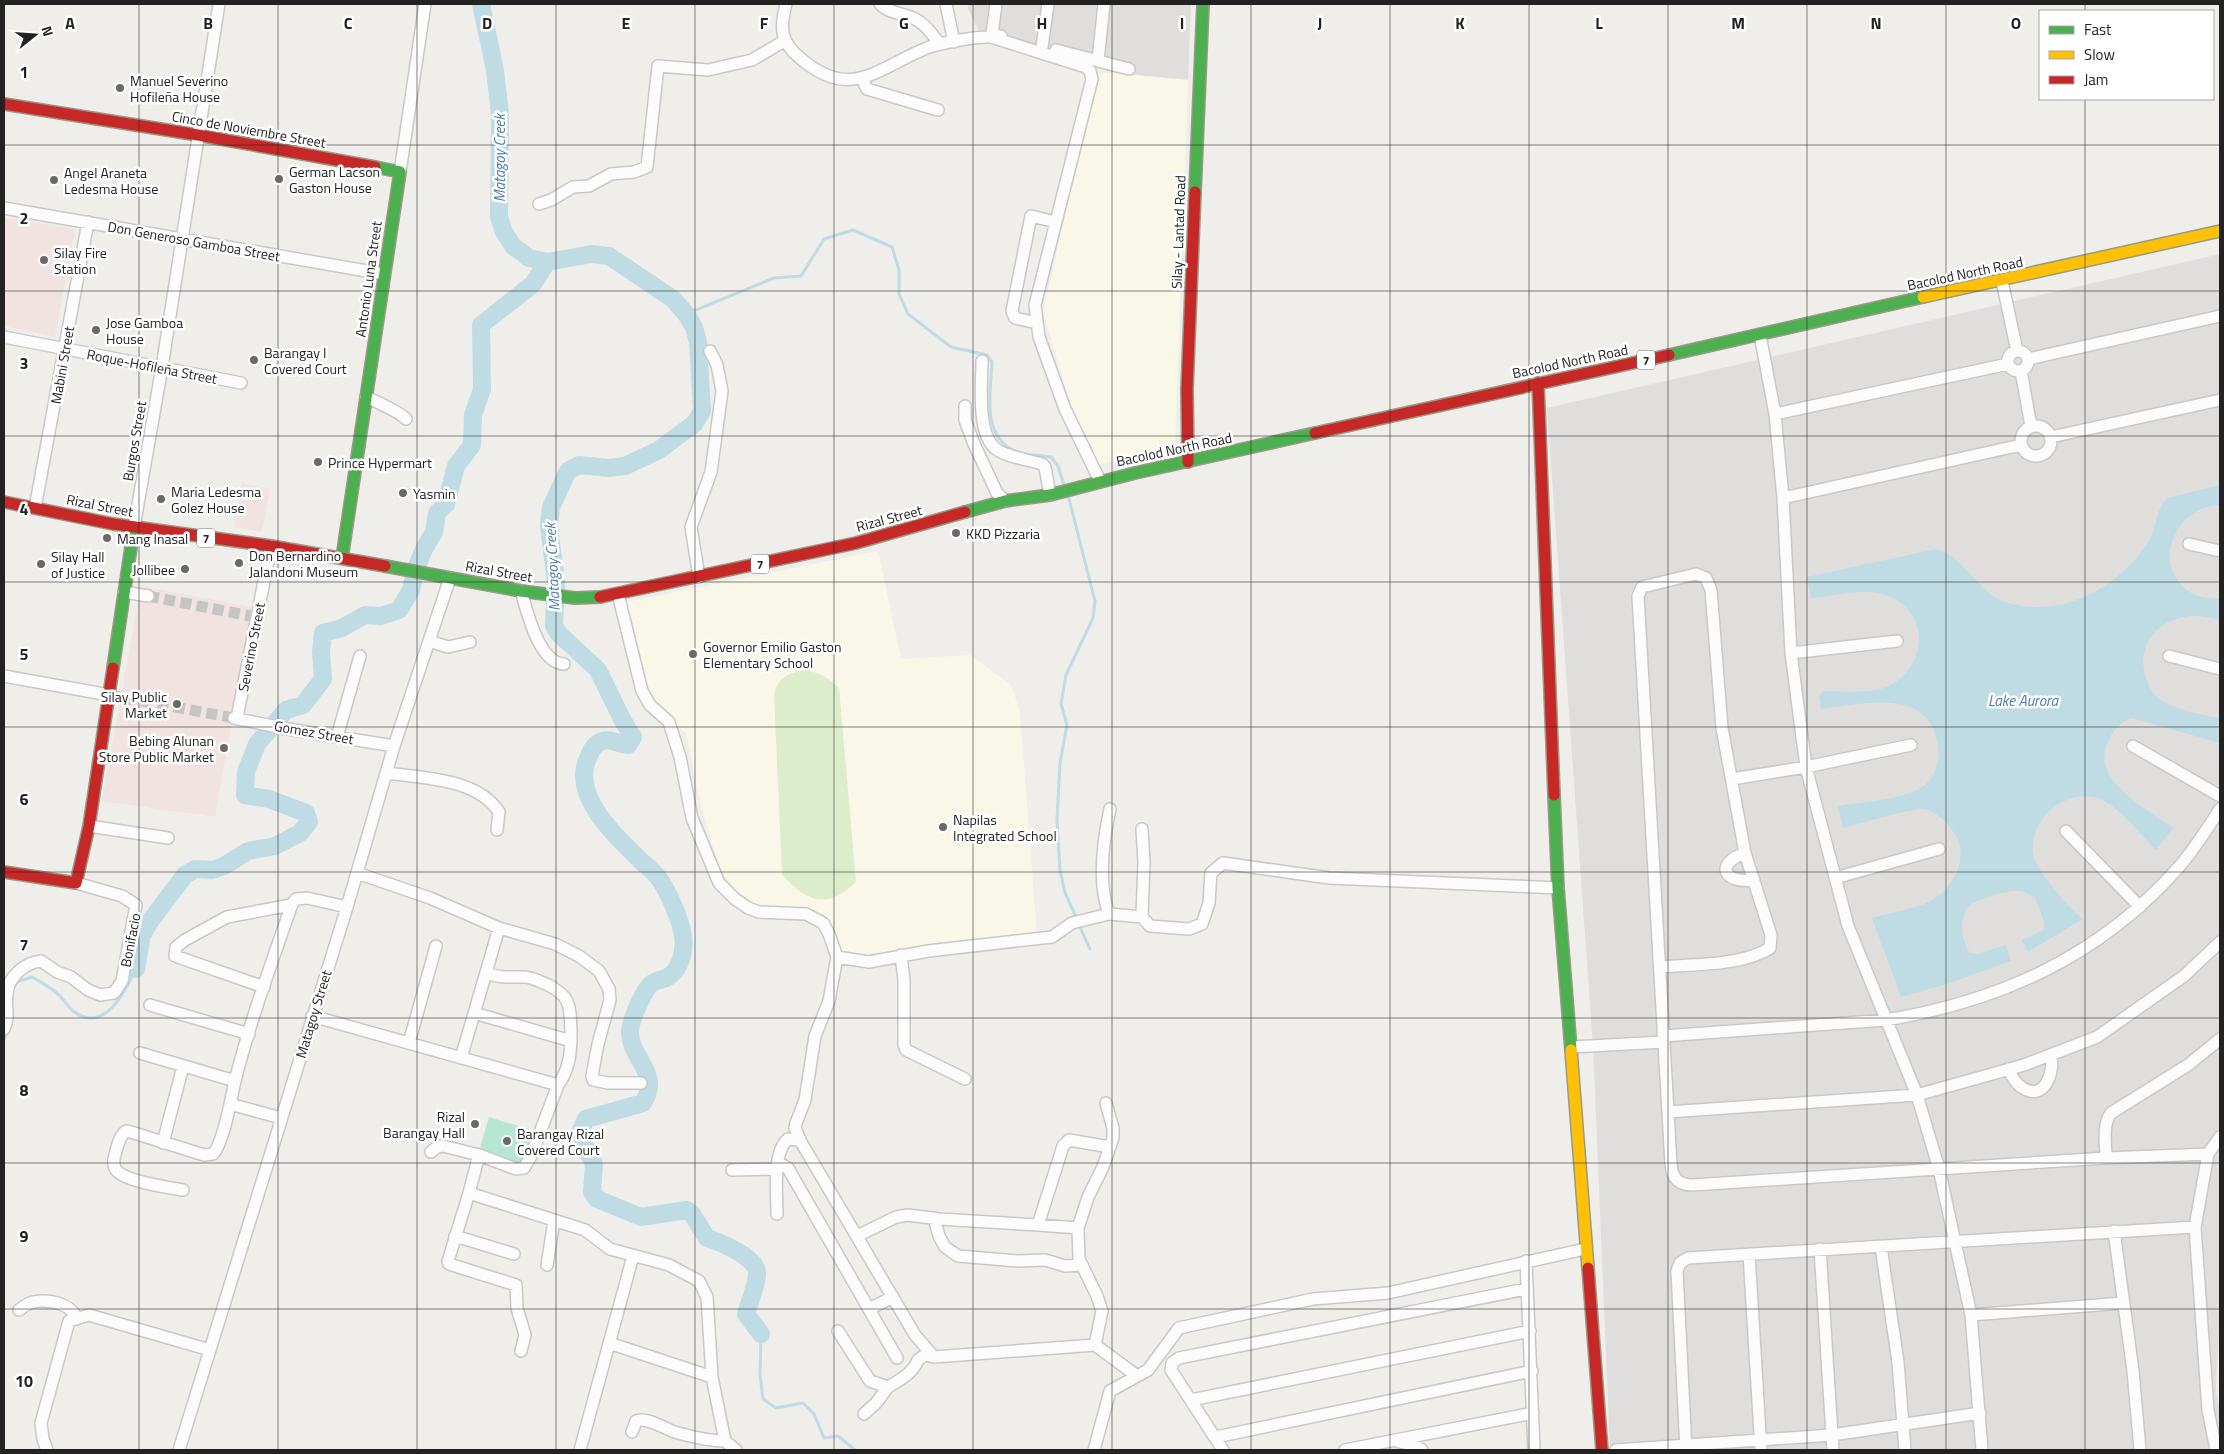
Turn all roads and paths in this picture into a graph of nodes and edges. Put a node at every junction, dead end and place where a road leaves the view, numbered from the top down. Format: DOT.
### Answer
graph roads {
  1 [pos="219,4"];
  2 [pos="424,4"];
  3 [pos="786,4"];
  4 [pos="880,4"];
  5 [pos="946,4"];
  6 [pos="996,4"];
  7 [pos="1048,4"];
  8 [pos="1104,4"];
  9 [pos="1203,4"];
  10 [pos="784,41"];
  11 [pos="954,42"];
  12 [pos="939,44"];
  13 [pos="1042,47"];
  14 [pos="1098,60"];
  15 [pos="1129,69"];
  16 [pos="862,80"];
  17 [pos="4,104"];
  18 [pos="938,110"];
  19 [pos="198,135"];
  20 [pos="400,172"];
  21 [pos="539,204"];
  22 [pos="4,208"];
  23 [pos="88,222"];
  24 [pos="1056,222"];
  25 [pos="2220,231"];
  26 [pos="182,238"];
  27 [pos="384,274"];
  28 [pos="2002,281"];
  29 [pos="2220,316"];
  30 [pos="1037,323"];
  31 [pos="1760,335"];
  32 [pos="4,337"];
  33 [pos="65,349"];
  34 [pos="710,351"];
  35 [pos="2017,351"];
  36 [pos="2028,359"];
  37 [pos="982,360"];
  38 [pos="2008,364"];
  39 [pos="162,367"];
  40 [pos="2021,371"];
  41 [pos="241,383"];
  42 [pos="1538,383"];
  43 [pos="366,397"];
  44 [pos="2220,400"];
  45 [pos="965,406"];
  46 [pos="1775,414"];
  47 [pos="406,419"];
  48 [pos="2031,426"];
  49 [pos="2051,437"];
  50 [pos="2021,445"];
  51 [pos="1188,462"];
  52 [pos="1100,481"];
  53 [pos="1072,489"];
  54 [pos="1053,495"];
  55 [pos="1783,498"];
  56 [pos="1005,501"];
  57 [pos="4,502"];
  58 [pos="36,508"];
  59 [pos="134,527"];
  60 [pos="2189,544"];
  61 [pos="271,546"];
  62 [pos="2220,551"];
  63 [pos="342,558"];
  64 [pos="699,577"];
  65 [pos="450,578"];
  66 [pos="521,591"];
  67 [pos="124,592"];
  68 [pos="618,594"];
  69 [pos="148,596"];
  70 [pos="429,641"];
  71 [pos="1896,641"];
  72 [pos="470,642"];
  73 [pos="1791,652"];
  74 [pos="360,656"];
  75 [pos="2169,656"];
  76 [pos="564,664"];
  77 [pos="2220,669"];
  78 [pos="4,676"];
  79 [pos="109,695"];
  80 [pos="236,718"];
  81 [pos="338,737"];
  82 [pos="1911,745"];
  83 [pos="394,746"];
  84 [pos="2133,746"];
  85 [pos="1806,767"];
  86 [pos="387,772"];
  87 [pos="1732,779"];
  88 [pos="2220,796"];
  89 [pos="1110,809"];
  90 [pos="2220,810"];
  91 [pos="88,826"];
  92 [pos="1142,829"];
  93 [pos="497,830"];
  94 [pos="2066,830"];
  95 [pos="168,838"];
  96 [pos="1939,849"];
  97 [pos="1745,853"];
  98 [pos="4,872"];
  99 [pos="357,873"];
  100 [pos="1835,878"];
  101 [pos="1754,880"];
  102 [pos="76,883"];
  103 [pos="1558,888"];
  104 [pos="292,905"];
  105 [pos="347,907"];
  106 [pos="2140,907"];
  107 [pos="1109,914"];
  108 [pos="1142,916"];
  109 [pos="499,928"];
  110 [pos="2220,942"];
  111 [pos="436,946"];
  112 [pos="901,956"];
  113 [pos="837,957"];
  114 [pos="1660,967"];
  115 [pos="486,973"];
  116 [pos="264,987"];
  117 [pos="150,1005"];
  118 [pos="474,1013"];
  119 [pos="312,1016"];
  120 [pos="1886,1020"];
  121 [pos="4,1029"];
  122 [pos="249,1034"];
  123 [pos="1663,1039"];
  124 [pos="2220,1039"];
  125 [pos="571,1041"];
  126 [pos="408,1043"];
  127 [pos="1572,1047"];
  128 [pos="140,1053"];
  129 [pos="2051,1055"];
  130 [pos="460,1058"];
  131 [pos="184,1066"];
  132 [pos="2008,1069"];
  133 [pos="965,1079"];
  134 [pos="235,1081"];
  135 [pos="641,1083"];
  136 [pos="558,1085"];
  137 [pos="1917,1095"];
  138 [pos="1106,1103"];
  139 [pos="230,1104"];
  140 [pos="1668,1112"];
  141 [pos="281,1118"];
  142 [pos="2220,1137"];
  143 [pos="800,1140"];
  144 [pos="163,1143"];
  145 [pos="1110,1148"];
  146 [pos="431,1152"];
  147 [pos="2208,1154"];
  148 [pos="479,1156"];
  149 [pos="2106,1158"];
  150 [pos="777,1166"];
  151 [pos="1939,1169"];
  152 [pos="732,1170"];
  153 [pos="183,1190"];
  154 [pos="468,1193"];
  155 [pos="777,1214"];
  156 [pos="934,1218"];
  157 [pos="554,1221"];
  158 [pos="1038,1225"];
  159 [pos="2195,1227"];
  160 [pos="1078,1228"];
  161 [pos="2114,1231"];
  162 [pos="455,1236"];
  163 [pos="857,1236"];
  164 [pos="1956,1240"];
  165 [pos="1880,1247"];
  166 [pos="1585,1249"];
  167 [pos="1820,1249"];
  168 [pos="514,1254"];
  169 [pos="1748,1254"];
  170 [pos="633,1256"];
  171 [pos="1526,1261"];
  172 [pos="547,1265"];
  173 [pos="1082,1265"];
  174 [pos="1526,1289"];
  175 [pos="893,1297"];
  176 [pos="2124,1303"];
  177 [pos="869,1309"];
  178 [pos="19,1310"];
  179 [pos="1971,1314"];
  180 [pos="76,1317"];
  181 [pos="838,1331"];
  182 [pos="1530,1331"];
  183 [pos="609,1343"];
  184 [pos="1095,1345"];
  185 [pos="210,1350"];
  186 [pos="521,1351"];
  187 [pos="934,1357"];
  188 [pos="896,1358"];
  189 [pos="1532,1371"];
  190 [pos="1137,1376"];
  191 [pos="712,1377"];
  192 [pos="888,1387"];
  193 [pos="1191,1400"];
  194 [pos="1533,1413"];
  195 [pos="1980,1413"];
  196 [pos="864,1414"];
  197 [pos="1903,1424"];
  198 [pos="632,1432"];
  199 [pos="1832,1435"];
  200 [pos="1216,1437"];
  201 [pos="1386,1442"];
  202 [pos="729,1446"];
  203 [pos="1760,1446"];
  204 [pos="1686,1448"];
  205 [pos="47,1450"];
  206 [pos="179,1450"];
  207 [pos="580,1450"];
  208 [pos="1094,1450"];
  209 [pos="1223,1450"];
  210 [pos="1345,1450"];
  211 [pos="1372,1450"];
  212 [pos="1422,1450"];
  213 [pos="1534,1450"];
  214 [pos="1602,1450"];
  215 [pos="1616,1450"];
  216 [pos="1833,1450"];
  217 [pos="1905,1450"];
  218 [pos="1982,1450"];
  219 [pos="2139,1450"];
  220 [pos="2216,1450"];
  1 -- 19 [label="street, Burgos Street"];
  2 -- 20 [label="street, Antonio Luna Street"];
  3 -- 10 [label="street"];
  4 -- 12 [label="street"];
  5 -- 11 [label="street"];
  6 -- 13 [label="street"];
  7 -- 13 [label="street"];
  8 -- 14 [label="street"];
  9 -- 51 [label="main road, Silay - Lantad Road"];
  10 -- 16 [label="street"];
  10 -- 21 [label="street"];
  11 -- 12 [label="street"];
  11 -- 24 [label="street"];
  12 -- 16 [label="street"];
  13 -- 14 [label="street"];
  14 -- 15 [label="street"];
  16 -- 18 [label="street"];
  17 -- 19 [label="main road, Cinco de Noviembre Street"];
  19 -- 20 [label="main road, Cinco de Noviembre Street"];
  19 -- 26 [label="street, Burgos Street"];
  20 -- 27 [label="main road, Antonio Luna Street"];
  22 -- 23 [label="street, Don Generoso Gamboa Street"];
  23 -- 26 [label="street, Don Generoso Gamboa Street"];
  23 -- 33 [label="street, Mabini Street"];
  24 -- 30 [label="street"];
  24 -- 30 [label="street"];
  25 -- 28 [label="main road, Bacolod North Road / 7"];
  26 -- 27 [label="street, Don Generoso Gamboa Street"];
  26 -- 39 [label="street, Burgos Street"];
  27 -- 43 [label="main road, Antonio Luna Street"];
  28 -- 31 [label="main road, Bacolod North Road / 7"];
  28 -- 35 [label="street"];
  29 -- 36 [label="street"];
  30 -- 52 [label="street"];
  31 -- 42 [label="main road, Bacolod North Road / 7"];
  31 -- 46 [label="street"];
  32 -- 33 [label="street, Roque-Hofileña Street"];
  33 -- 39 [label="street, Roque-Hofileña Street"];
  33 -- 58 [label="street, Mabini Street"];
  34 -- 64 [label="street"];
  35 -- 36 [label="street"];
  35 -- 38 [label="street"];
  36 -- 40 [label="street"];
  37 -- 54 [label="street"];
  38 -- 40 [label="street"];
  38 -- 46 [label="street"];
  39 -- 41 [label="street, Roque-Hofileña Street"];
  39 -- 59 [label="street, Burgos Street"];
  40 -- 48 [label="street"];
  42 -- 51 [label="main road, Bacolod North Road / 7"];
  42 -- 103 [label="main road"];
  43 -- 47 [label="street"];
  43 -- 63 [label="main road, Antonio Luna Street"];
  44 -- 49 [label="street"];
  45 -- 56 [label="street"];
  46 -- 55 [label="street"];
  48 -- 49 [label="street"];
  48 -- 50 [label="street"];
  49 -- 50 [label="street"];
  50 -- 55 [label="street"];
  51 -- 52 [label="main road, Bacolod North Road / 7"];
  52 -- 53 [label="main road, Bacolod North Road / 7"];
  53 -- 54 [label="main road, Rizal Street / 7"];
  54 -- 56 [label="main road, Rizal Street / 7"];
  55 -- 73 [label="street"];
  56 -- 64 [label="main road, Rizal Street / 7"];
  57 -- 58 [label="main road, Rizal Street / 7"];
  58 -- 59 [label="main road, Rizal Street / 7"];
  59 -- 61 [label="main road, Rizal Street / 7"];
  59 -- 67 [label="main road, Burgos Street"];
  60 -- 62 [label="street"];
  61 -- 63 [label="main road, Rizal Street / 7"];
  61 -- 80 [label="street, Severino Street"];
  63 -- 65 [label="main road, Rizal Street / 7"];
  64 -- 68 [label="main road, Rizal Street / 7"];
  65 -- 66 [label="main road, Rizal Street / 7"];
  65 -- 70 [label="street, Matagoy Street"];
  66 -- 68 [label="main road, Rizal Street / 7"];
  66 -- 76 [label="street"];
  67 -- 69 [label="street"];
  67 -- 79 [label="main road, Burgos Street"];
  68 -- 113 [label="street"];
  70 -- 72 [label="street"];
  70 -- 83 [label="street, Matagoy Street"];
  71 -- 73 [label="street"];
  73 -- 85 [label="street"];
  74 -- 81 [label="street"];
  75 -- 77 [label="street"];
  78 -- 79 [label="street"];
  79 -- 91 [label="main road, Burgos Street"];
  80 -- 81 [label="street, Gomez Street"];
  81 -- 83 [label="street, Gomez Street"];
  82 -- 85 [label="street"];
  83 -- 86 [label="street, Matagoy Street"];
  84 -- 88 [label="street"];
  85 -- 87 [label="street"];
  85 -- 100 [label="street"];
  86 -- 93 [label="street"];
  86 -- 99 [label="street, Matagoy Street"];
  87 -- 97 [label="street"];
  87 -- 114 [label="street"];
  89 -- 107 [label="street"];
  90 -- 106 [label="street"];
  91 -- 95 [label="street"];
  91 -- 102 [label="main road, Burgos Street"];
  92 -- 108 [label="street"];
  94 -- 106 [label="street"];
  96 -- 100 [label="street"];
  97 -- 101 [label="street"];
  97 -- 101 [label="street"];
  98 -- 102 [label="main road"];
  99 -- 105 [label="street, Matagoy Street"];
  99 -- 109 [label="street"];
  100 -- 120 [label="street"];
  101 -- 114 [label="street"];
  102 -- 121 [label="street, Bonifacio"];
  103 -- 108 [label="street"];
  103 -- 127 [label="main road"];
  104 -- 105 [label="street"];
  104 -- 116 [label="street"];
  104 -- 116 [label="street"];
  105 -- 119 [label="street, Matagoy Street"];
  106 -- 120 [label="street"];
  107 -- 108 [label="street"];
  107 -- 112 [label="street"];
  109 -- 115 [label="street"];
  109 -- 135 [label="street"];
  110 -- 129 [label="street"];
  111 -- 126 [label="street"];
  112 -- 113 [label="street"];
  112 -- 133 [label="street"];
  113 -- 143 [label="street"];
  114 -- 123 [label="street"];
  115 -- 118 [label="street"];
  115 -- 125 [label="street"];
  116 -- 122 [label="street"];
  117 -- 122 [label="street"];
  118 -- 125 [label="street"];
  118 -- 130 [label="street"];
  119 -- 126 [label="street"];
  119 -- 141 [label="street, Matagoy Street"];
  120 -- 123 [label="street"];
  120 -- 137 [label="street"];
  122 -- 134 [label="street"];
  123 -- 127 [label="street"];
  123 -- 140 [label="street"];
  124 -- 149 [label="street"];
  125 -- 136 [label="street"];
  126 -- 130 [label="street"];
  127 -- 166 [label="main road"];
  128 -- 131 [label="street"];
  129 -- 132 [label="street"];
  129 -- 132 [label="street"];
  130 -- 136 [label="street"];
  131 -- 134 [label="street"];
  131 -- 144 [label="street"];
  132 -- 137 [label="street"];
  134 -- 139 [label="street"];
  136 -- 148 [label="street"];
  137 -- 140 [label="street"];
  137 -- 151 [label="street"];
  138 -- 145 [label="street"];
  139 -- 141 [label="street"];
  139 -- 144 [label="street"];
  140 -- 151 [label="street"];
  141 -- 185 [label="street, Matagoy Street"];
  142 -- 147 [label="street"];
  143 -- 150 [label="street"];
  143 -- 163 [label="street"];
  144 -- 153 [label="street"];
  145 -- 158 [label="street"];
  145 -- 160 [label="street"];
  146 -- 148 [label="street"];
  147 -- 149 [label="street"];
  147 -- 159 [label="street"];
  148 -- 154 [label="street"];
  149 -- 151 [label="street"];
  150 -- 152 [label="street"];
  150 -- 155 [label="street"];
  150 -- 177 [label="street"];
  151 -- 164 [label="street"];
  154 -- 157 [label="street"];
  154 -- 162 [label="street"];
  156 -- 158 [label="street"];
  156 -- 163 [label="street"];
  156 -- 173 [label="street"];
  157 -- 170 [label="street"];
  157 -- 172 [label="street"];
  158 -- 160 [label="street"];
  159 -- 161 [label="street"];
  159 -- 220 [label="street"];
  160 -- 173 [label="street"];
  161 -- 164 [label="street"];
  161 -- 176 [label="street"];
  162 -- 168 [label="street"];
  162 -- 186 [label="street"];
  163 -- 175 [label="street"];
  164 -- 165 [label="street"];
  164 -- 179 [label="street"];
  165 -- 167 [label="street"];
  165 -- 197 [label="street"];
  166 -- 171 [label="street"];
  166 -- 214 [label="main road"];
  167 -- 169 [label="street"];
  167 -- 199 [label="street"];
  169 -- 203 [label="street"];
  169 -- 204 [label="street"];
  170 -- 183 [label="street"];
  170 -- 191 [label="street"];
  171 -- 174 [label="street"];
  171 -- 190 [label="street"];
  173 -- 184 [label="street"];
  174 -- 182 [label="street"];
  174 -- 193 [label="street"];
  175 -- 177 [label="street"];
  175 -- 187 [label="street"];
  176 -- 179 [label="street"];
  176 -- 219 [label="street"];
  177 -- 188 [label="street"];
  178 -- 180 [label="street"];
  179 -- 195 [label="street"];
  180 -- 185 [label="street"];
  180 -- 205 [label="street"];
  181 -- 192 [label="street"];
  182 -- 189 [label="street"];
  182 -- 193 [label="street"];
  183 -- 191 [label="street"];
  183 -- 207 [label="street"];
  184 -- 187 [label="street"];
  184 -- 190 [label="street"];
  185 -- 206 [label="street, Matagoy Street"];
  187 -- 192 [label="street"];
  189 -- 194 [label="street"];
  189 -- 200 [label="street"];
  190 -- 208 [label="street"];
  191 -- 202 [label="street"];
  192 -- 196 [label="street"];
  193 -- 200 [label="street"];
  194 -- 201 [label="street"];
  194 -- 213 [label="street"];
  195 -- 197 [label="street"];
  195 -- 218 [label="street"];
  197 -- 199 [label="street"];
  197 -- 217 [label="street"];
  198 -- 202 [label="street"];
  199 -- 203 [label="street"];
  199 -- 216 [label="street"];
  200 -- 209 [label="street"];
  201 -- 210 [label="street"];
  201 -- 211 [label="street"];
  201 -- 212 [label="street"];
  203 -- 204 [label="street"];
  204 -- 215 [label="street"];
}
